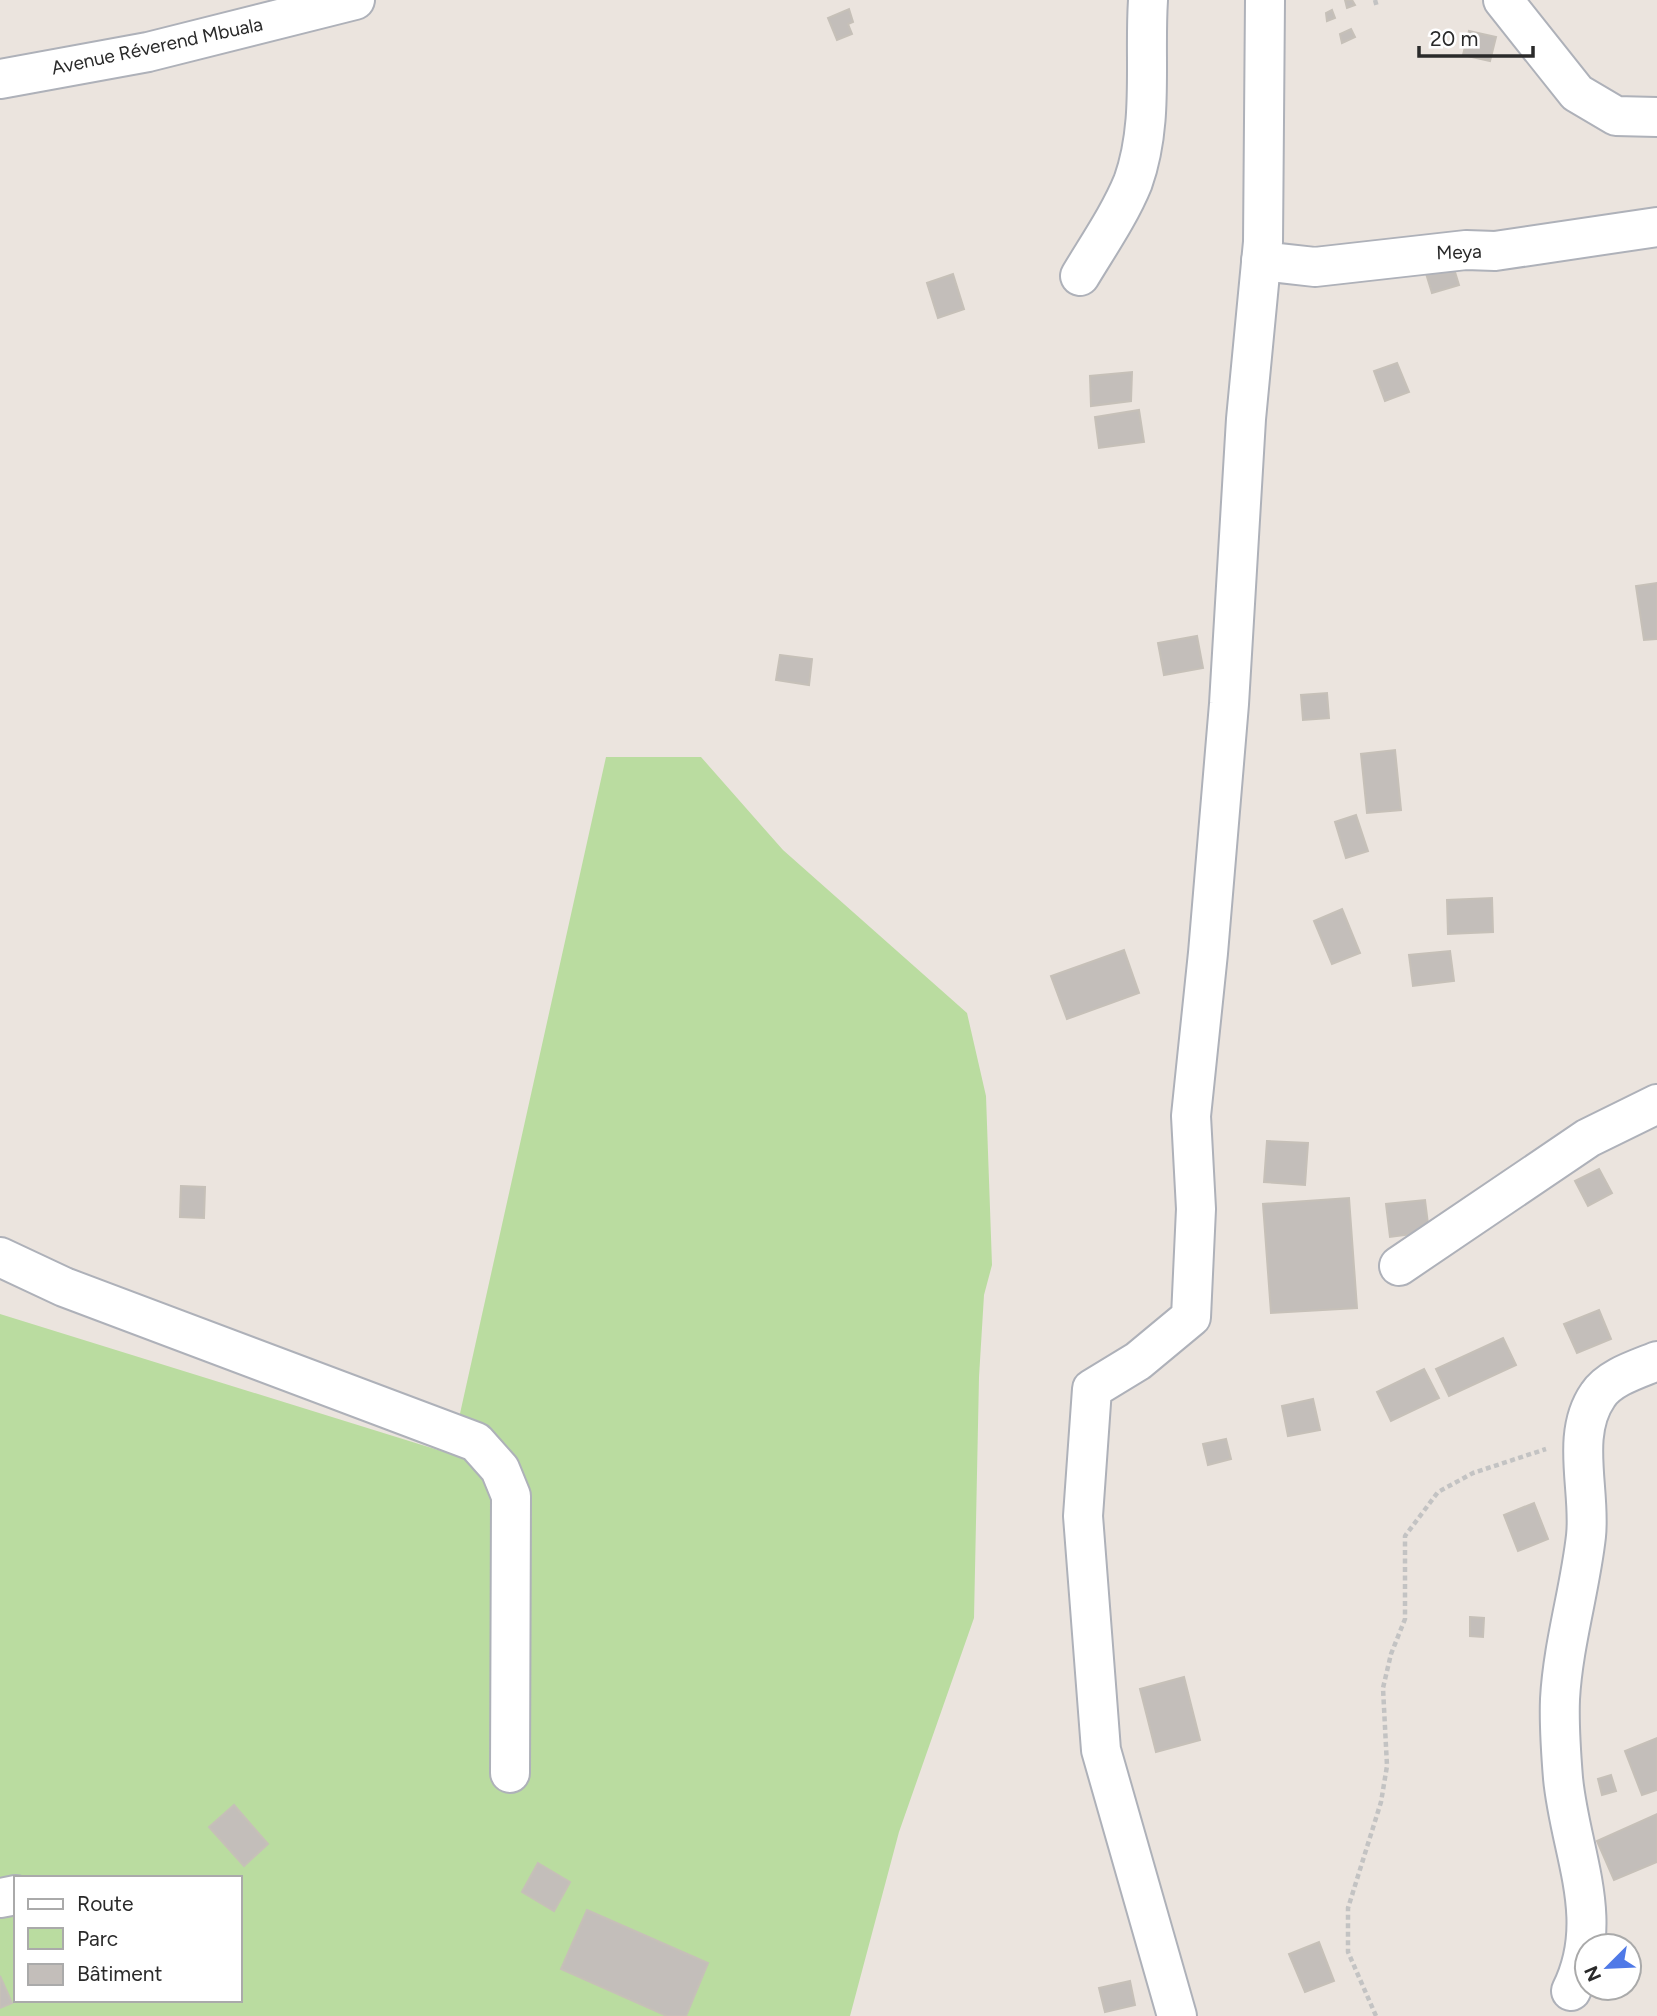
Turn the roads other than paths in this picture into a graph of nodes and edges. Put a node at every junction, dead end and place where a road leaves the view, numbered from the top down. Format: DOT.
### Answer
graph roads {
  1 [pos="355,0"];
  2 [pos="1148,0"];
  3 [pos="1265,0"];
  4 [pos="1503,0"];
  5 [pos="0,79"];
  6 [pos="1657,117"];
  7 [pos="1657,227"];
  8 [pos="1261,261"];
  9 [pos="1080,276"];
  10 [pos="1657,1104"];
  11 [pos="0,1257"];
  12 [pos="1399,1266"];
  13 [pos="1657,1361"];
  14 [pos="510,1773"];
  15 [pos="1571,1991"];
  16 [pos="1177,2016"];
  1 -- 5 [label="street, Avenue Réverend Mbuala"];
  2 -- 9 [label="street"];
  3 -- 8 [label="street"];
  4 -- 6 [label="street"];
  7 -- 8 [label="street, Meya"];
  8 -- 16 [label="street"];
  10 -- 12 [label="street"];
  11 -- 14 [label="street"];
  13 -- 15 [label="street"];
}
